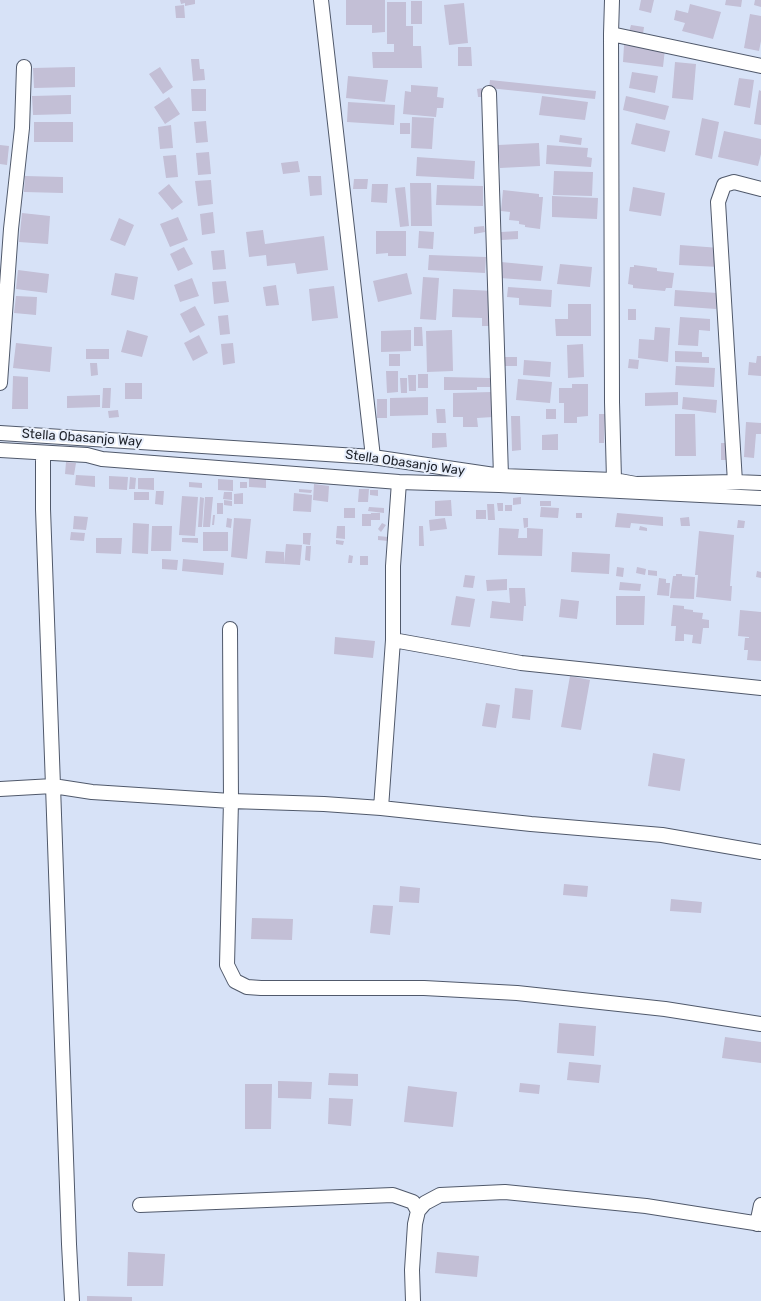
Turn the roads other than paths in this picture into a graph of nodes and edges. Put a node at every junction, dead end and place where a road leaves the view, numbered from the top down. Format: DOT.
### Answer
graph roads {
  1 [pos="321,0"];
  2 [pos="612,0"];
  3 [pos="611,34"];
  4 [pos="761,66"];
  5 [pos="24,67"];
  6 [pos="489,93"];
  7 [pos="761,189"];
  8 [pos="0,383"];
  9 [pos="0,433"];
  10 [pos="0,450"];
  11 [pos="43,453"];
  12 [pos="373,457"];
  13 [pos="501,476"];
  14 [pos="614,480"];
  15 [pos="399,482"];
  16 [pos="736,482"];
  17 [pos="761,483"];
  18 [pos="647,488"];
  19 [pos="761,498"];
  20 [pos="230,630"];
  21 [pos="393,640"];
  22 [pos="761,688"];
  23 [pos="54,786"];
  24 [pos="0,789"];
  25 [pos="231,801"];
  26 [pos="381,808"];
  27 [pos="761,852"];
  28 [pos="761,1024"];
  29 [pos="761,1205"];
  30 [pos="140,1206"];
  31 [pos="418,1211"];
  32 [pos="759,1224"];
  33 [pos="72,1301"];
  34 [pos="413,1301"];
  1 -- 12 [label="street"];
  2 -- 3 [label="street"];
  3 -- 4 [label="street"];
  3 -- 14 [label="street"];
  5 -- 8 [label="street"];
  6 -- 13 [label="street"];
  7 -- 16 [label="street"];
  9 -- 12 [label="street, Stella Obasanjo Way"];
  10 -- 11 [label="street"];
  11 -- 15 [label="street"];
  11 -- 23 [label="street"];
  12 -- 13 [label="street, Stella Obasanjo Way"];
  13 -- 14 [label="street, Stella Obasanjo Way"];
  14 -- 18 [label="street, Stella Obasanjo Way"];
  15 -- 18 [label="street"];
  15 -- 21 [label="street"];
  16 -- 17 [label="street, Stella Obasanjo Way"];
  16 -- 18 [label="street, Stella Obasanjo Way"];
  18 -- 19 [label="street"];
  20 -- 25 [label="street"];
  21 -- 22 [label="street"];
  21 -- 26 [label="street"];
  23 -- 24 [label="street"];
  23 -- 25 [label="street"];
  23 -- 33 [label="street"];
  25 -- 26 [label="street"];
  25 -- 28 [label="street"];
  26 -- 27 [label="street"];
  29 -- 32 [label="street"];
  30 -- 31 [label="street"];
  31 -- 32 [label="street"];
  31 -- 34 [label="street"];
}
